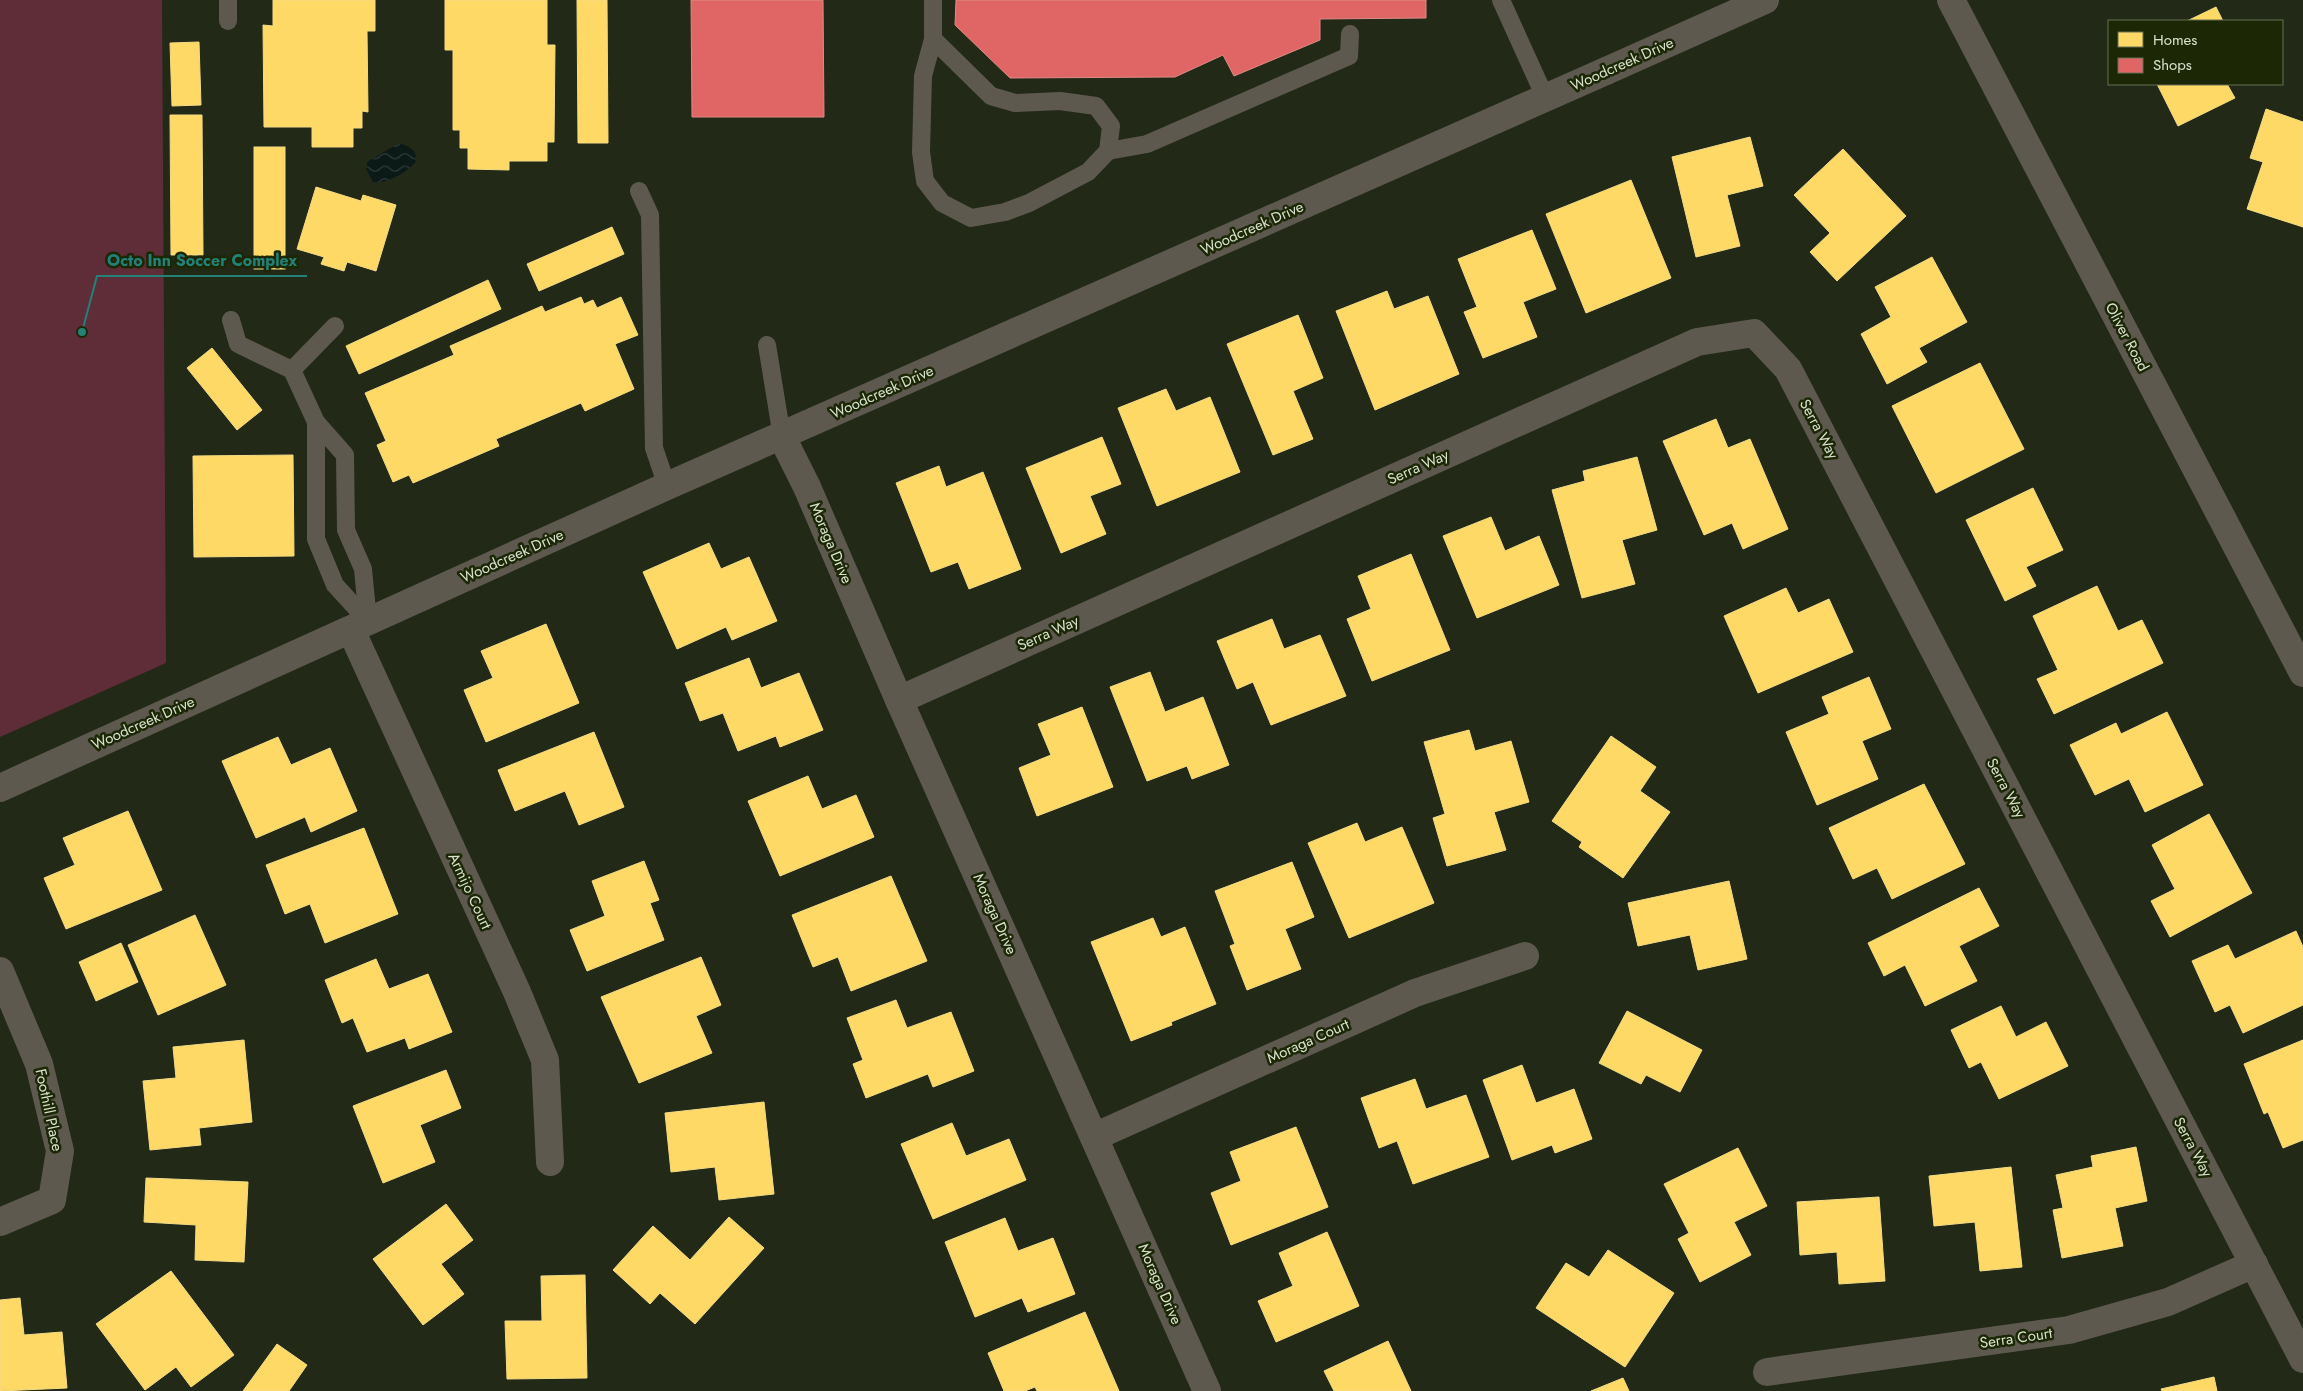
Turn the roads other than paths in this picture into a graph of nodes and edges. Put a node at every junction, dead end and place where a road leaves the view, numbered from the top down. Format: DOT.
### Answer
graph roads {
  1 [pos="228,0"];
  2 [pos="933,0"];
  3 [pos="1501,0"];
  4 [pos="1765,0"];
  5 [pos="1951,0"];
  6 [pos="228,21"];
  7 [pos="1350,34"];
  8 [pos="933,39"];
  9 [pos="1545,97"];
  10 [pos="1108,151"];
  11 [pos="639,191"];
  12 [pos="231,320"];
  13 [pos="335,326"];
  14 [pos="767,345"];
  15 [pos="292,370"];
  16 [pos="316,422"];
  17 [pos="782,437"];
  18 [pos="667,486"];
  19 [pos="360,625"];
  20 [pos="2303,673"];
  21 [pos="899,700"];
  22 [pos="0,788"];
  23 [pos="1525,956"];
  24 [pos="0,972"];
  25 [pos="1094,1136"];
  26 [pos="550,1162"];
  27 [pos="0,1222"];
  28 [pos="2254,1264"];
  29 [pos="2303,1359"];
  30 [pos="1767,1372"];
  31 [pos="1207,1391"];
  1 -- 6 [label="lane"];
  2 -- 8 [label="lane"];
  3 -- 9 [label="lane"];
  4 -- 9 [label="street, Woodcreek Drive"];
  5 -- 20 [label="street, Oliver Road"];
  7 -- 10 [label="lane"];
  8 -- 10 [label="lane"];
  8 -- 10 [label="lane"];
  9 -- 17 [label="street, Woodcreek Drive"];
  11 -- 18 [label="lane"];
  12 -- 15 [label="lane"];
  13 -- 15 [label="lane"];
  14 -- 17 [label="lane"];
  15 -- 16 [label="lane"];
  16 -- 19 [label="lane"];
  16 -- 19 [label="lane"];
  17 -- 18 [label="street, Woodcreek Drive"];
  17 -- 21 [label="street, Moraga Drive"];
  18 -- 19 [label="street, Woodcreek Drive"];
  19 -- 22 [label="street, Woodcreek Drive"];
  19 -- 26 [label="street, Armijo Court"];
  21 -- 25 [label="street, Moraga Drive"];
  21 -- 28 [label="street, Serra Way"];
  23 -- 25 [label="street, Moraga Court"];
  24 -- 27 [label="street, Foothill Place"];
  25 -- 31 [label="street, Moraga Drive"];
  28 -- 29 [label="street, Serra Way"];
  28 -- 30 [label="street, Serra Court"];
}
